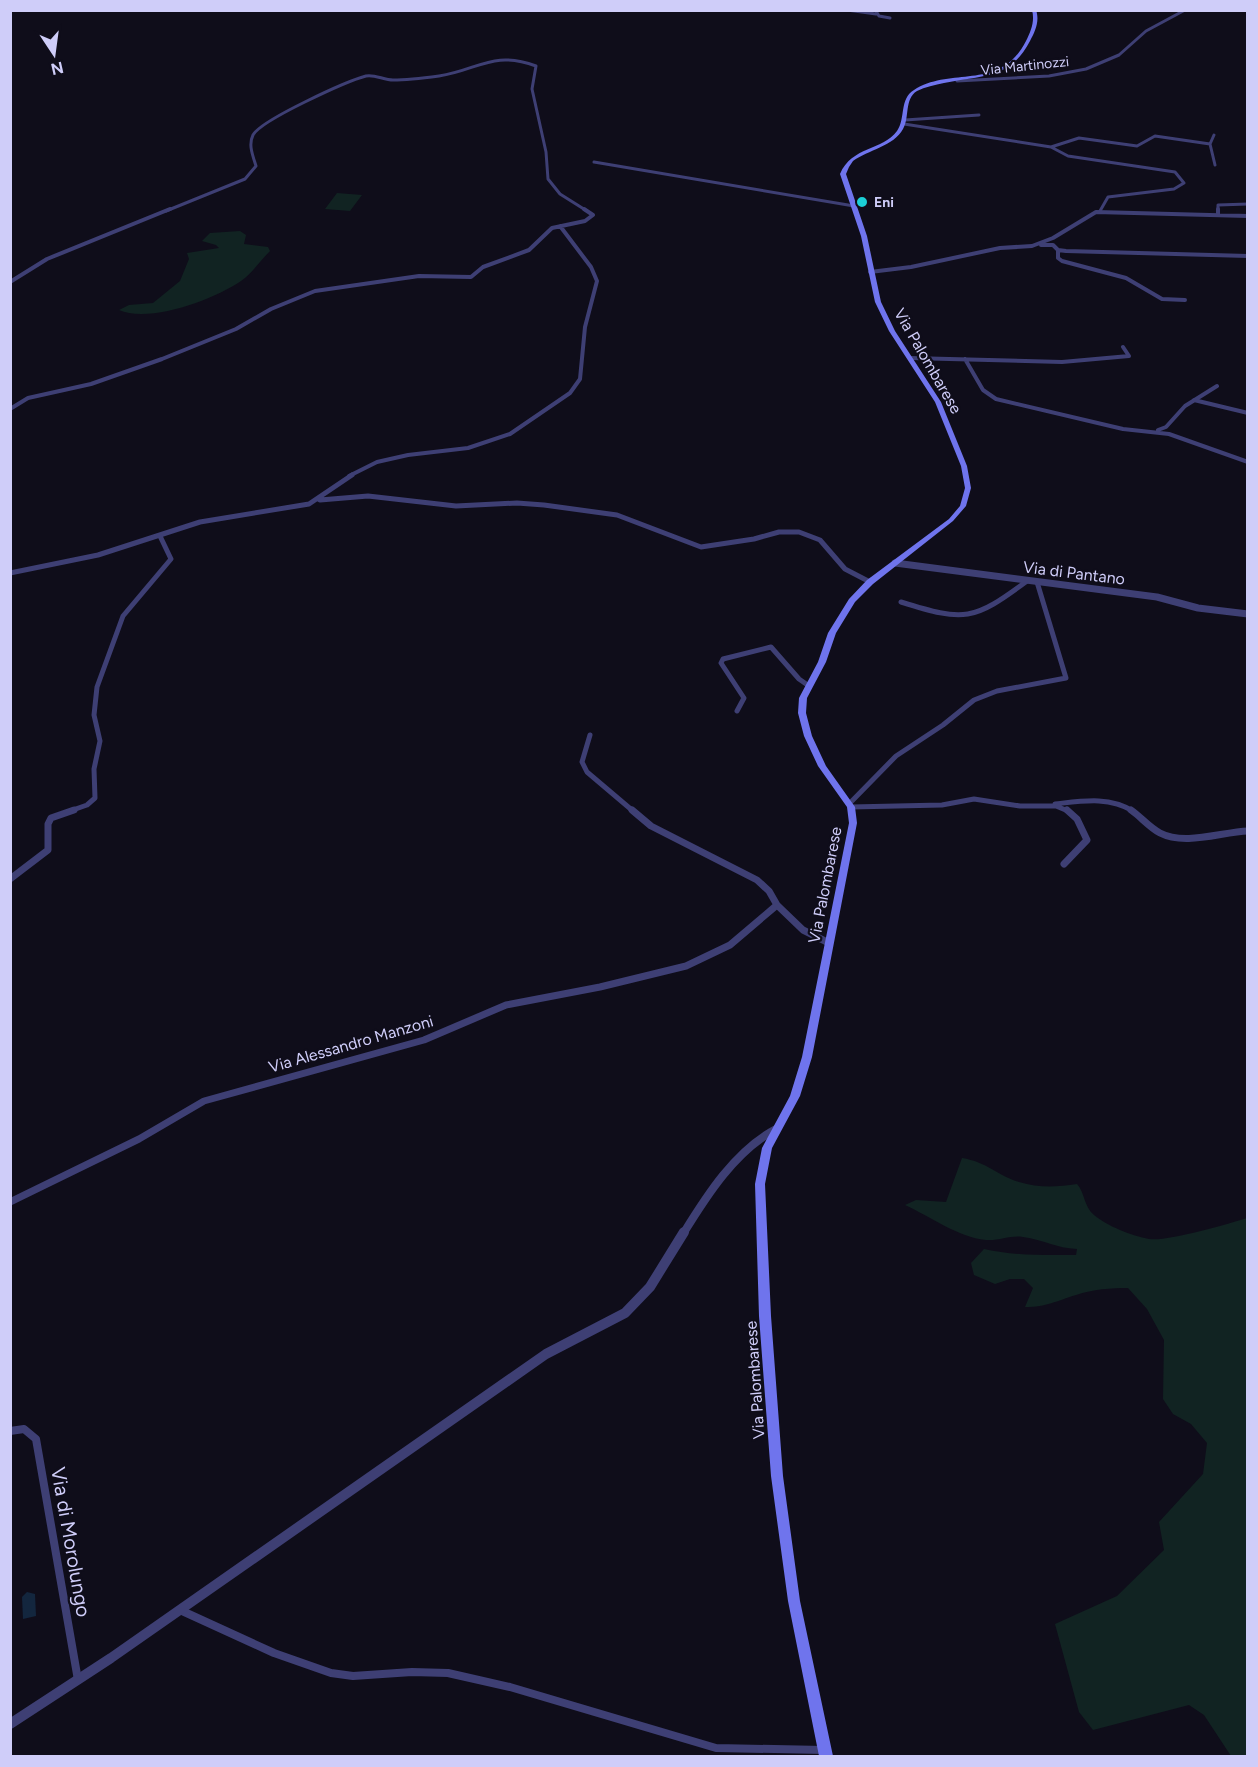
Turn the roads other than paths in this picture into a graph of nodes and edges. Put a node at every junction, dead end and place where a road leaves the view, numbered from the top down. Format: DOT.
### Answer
graph roads {
  1 [pos="847,10"];
  2 [pos="1034,10"];
  3 [pos="1185,10"];
  4 [pos="876,12"];
  5 [pos="890,18"];
  6 [pos="957,81"];
  7 [pos="979,116"];
  8 [pos="904,122"];
  9 [pos="1214,135"];
  10 [pos="1210,144"];
  11 [pos="1051,147"];
  12 [pos="594,162"];
  13 [pos="1215,165"];
  14 [pos="1248,204"];
  15 [pos="854,206"];
  16 [pos="1100,212"];
  17 [pos="1218,215"];
  18 [pos="1248,216"];
  19 [pos="560,226"];
  20 [pos="1032,246"];
  21 [pos="1058,250"];
  22 [pos="1248,256"];
  23 [pos="870,272"];
  24 [pos="10,282"];
  25 [pos="1185,300"];
  26 [pos="1123,347"];
  27 [pos="910,358"];
  28 [pos="965,359"];
  29 [pos="1217,386"];
  30 [pos="1194,400"];
  31 [pos="10,409"];
  32 [pos="1248,413"];
  33 [pos="1154,431"];
  34 [pos="1248,462"];
  35 [pos="318,500"];
  36 [pos="160,536"];
  37 [pos="896,563"];
  38 [pos="10,573"];
  39 [pos="1027,581"];
  40 [pos="870,582"];
  41 [pos="1037,582"];
  42 [pos="902,602"];
  43 [pos="1248,614"];
  44 [pos="809,686"];
  45 [pos="737,711"];
  46 [pos="591,735"];
  47 [pos="850,805"];
  48 [pos="1040,806"];
  49 [pos="1248,831"];
  50 [pos="1064,864"];
  51 [pos="10,879"];
  52 [pos="777,905"];
  53 [pos="829,943"];
  54 [pos="776,1129"];
  55 [pos="10,1202"];
  56 [pos="10,1431"];
  57 [pos="180,1610"];
  58 [pos="78,1680"];
  59 [pos="10,1724"];
  60 [pos="825,1753"];
  1 -- 4 [label="street"];
  2 -- 6 [label="main road"];
  3 -- 6 [label="street, Via Martinozzi"];
  4 -- 5 [label="street"];
  6 -- 8 [label="main road"];
  7 -- 8 [label="street"];
  8 -- 11 [label="street"];
  8 -- 15 [label="main road, Via Palombarese"];
  9 -- 10 [label="street"];
  10 -- 11 [label="street"];
  10 -- 13 [label="street"];
  11 -- 16 [label="street"];
  12 -- 15 [label="street"];
  14 -- 17 [label="street"];
  15 -- 23 [label="main road, Via Palombarese"];
  16 -- 17 [label="street"];
  16 -- 20 [label="street"];
  17 -- 18 [label="street"];
  19 -- 24 [label="street"];
  19 -- 31 [label="street"];
  19 -- 35 [label="street"];
  20 -- 21 [label="street"];
  20 -- 23 [label="street"];
  21 -- 22 [label="street"];
  21 -- 25 [label="street"];
  23 -- 27 [label="main road, Via Palombarese"];
  26 -- 28 [label="street"];
  27 -- 28 [label="street"];
  27 -- 37 [label="main road, Via Palombarese"];
  28 -- 33 [label="street"];
  29 -- 30 [label="street"];
  30 -- 32 [label="street"];
  30 -- 33 [label="street"];
  33 -- 34 [label="street"];
  35 -- 36 [label="street"];
  35 -- 40 [label="street"];
  36 -- 38 [label="street"];
  36 -- 51 [label="street"];
  37 -- 39 [label="street, Via di Pantano"];
  37 -- 40 [label="main road, Via Palombarese"];
  39 -- 41 [label="street, Via di Pantano"];
  39 -- 42 [label="street"];
  40 -- 44 [label="main road, Via Palombarese"];
  41 -- 43 [label="street, Via di Pantano"];
  41 -- 47 [label="street"];
  44 -- 45 [label="street"];
  44 -- 47 [label="main road, Via Palombarese"];
  46 -- 52 [label="street"];
  47 -- 48 [label="street"];
  47 -- 53 [label="main road, Via Palombarese"];
  48 -- 49 [label="street"];
  48 -- 50 [label="street"];
  52 -- 53 [label="street"];
  52 -- 55 [label="street, Via Alessandro Manzoni"];
  53 -- 54 [label="main road, Via Palombarese"];
  54 -- 57 [label="street"];
  54 -- 60 [label="main road, Via Palombarese"];
  56 -- 58 [label="street, Via di Morolungo"];
  57 -- 58 [label="street"];
  57 -- 60 [label="street"];
  58 -- 59 [label="street"];
}
